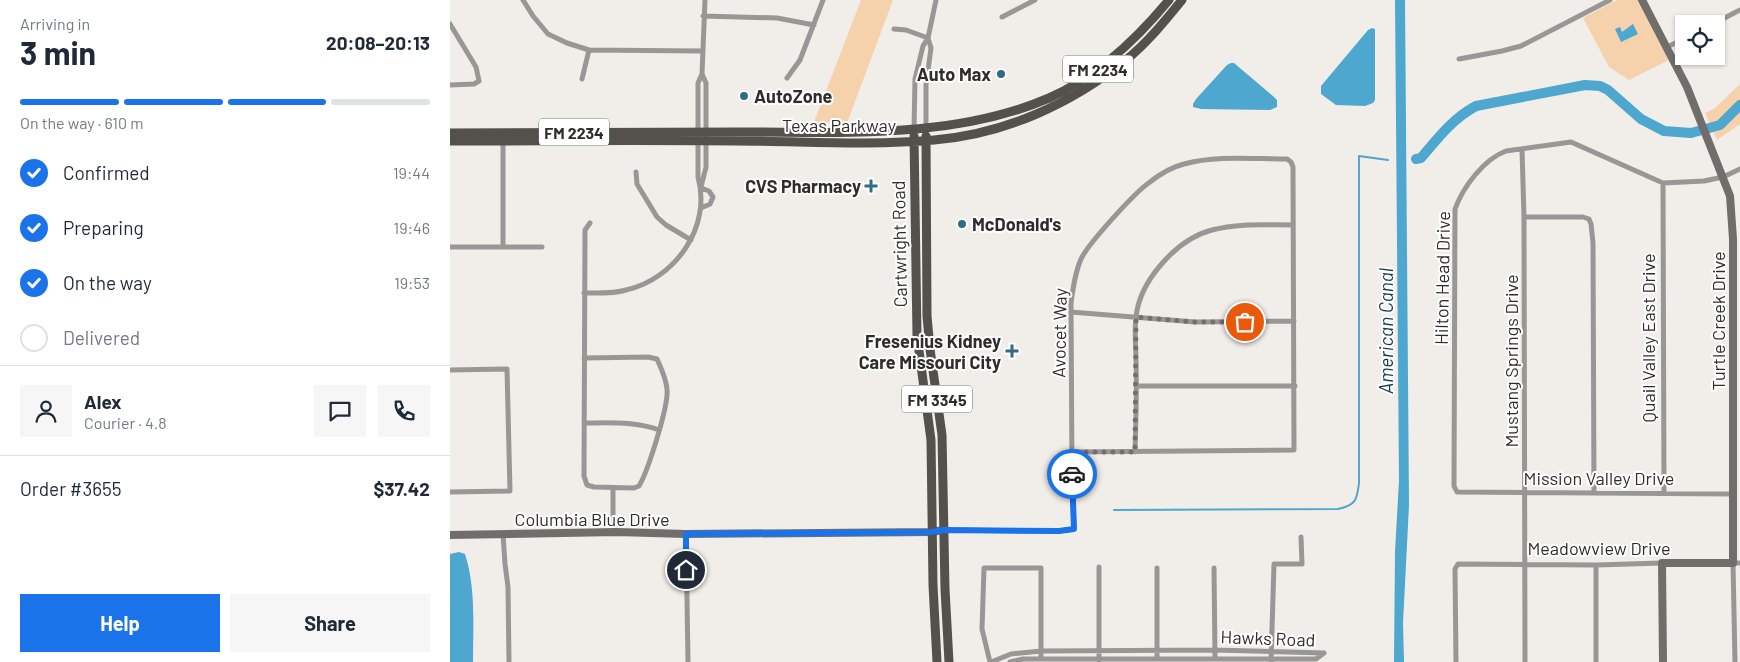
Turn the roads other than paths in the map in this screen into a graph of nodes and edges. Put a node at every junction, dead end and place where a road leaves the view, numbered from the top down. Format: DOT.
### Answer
graph roads {
  1 [pos="523,0"];
  2 [pos="705,0"];
  3 [pos="823,0"];
  4 [pos="936,0"];
  5 [pos="1035,0"];
  6 [pos="1170,0"];
  7 [pos="1182,0"];
  8 [pos="1610,0"];
  9 [pos="1642,0"];
  10 [pos="1740,10"];
  11 [pos="703,16"];
  12 [pos="1002,16"];
  13 [pos="1725,18"];
  14 [pos="450,24"];
  15 [pos="814,25"];
  16 [pos="894,29"];
  17 [pos="928,38"];
  18 [pos="1675,44"];
  19 [pos="1667,48"];
  20 [pos="589,50"];
  21 [pos="702,51"];
  22 [pos="1459,59"];
  23 [pos="787,78"];
  24 [pos="582,79"];
  25 [pos="450,84"];
  26 [pos="926,128"];
  27 [pos="914,129"];
  28 [pos="450,133"];
  29 [pos="701,137"];
  30 [pos="450,141"];
  31 [pos="503,141"];
  32 [pos="914,141"];
  33 [pos="926,141"];
  34 [pos="1522,149"];
  35 [pos="1740,169"];
  36 [pos="636,172"];
  37 [pos="1723,177"];
  38 [pos="1663,183"];
  39 [pos="701,188"];
  40 [pos="701,208"];
  41 [pos="1524,217"];
  42 [pos="590,223"];
  43 [pos="1292,225"];
  44 [pos="691,240"];
  45 [pos="503,246"];
  46 [pos="450,247"];
  47 [pos="542,247"];
  48 [pos="916,250"];
  49 [pos="927,250"];
  50 [pos="1737,284"];
  51 [pos="584,293"];
  52 [pos="1071,312"];
  53 [pos="927,316"];
  54 [pos="1136,317"];
  55 [pos="916,318"];
  56 [pos="1294,321"];
  57 [pos="1736,352"];
  58 [pos="584,358"];
  59 [pos="450,370"];
  60 [pos="1136,386"];
  61 [pos="1295,386"];
  62 [pos="939,409"];
  63 [pos="928,411"];
  64 [pos="584,423"];
  65 [pos="1737,423"];
  66 [pos="659,430"];
  67 [pos="1072,452"];
  68 [pos="1135,452"];
  69 [pos="613,488"];
  70 [pos="450,492"];
  71 [pos="1457,492"];
  72 [pos="1524,493"];
  73 [pos="1594,493"];
  74 [pos="1664,493"];
  75 [pos="1737,494"];
  76 [pos="943,530"];
  77 [pos="613,532"];
  78 [pos="932,532"];
  79 [pos="503,534"];
  80 [pos="686,534"];
  81 [pos="450,535"];
  82 [pos="1301,537"];
  83 [pos="1662,563"];
  84 [pos="1737,563"];
  85 [pos="1525,564"];
  86 [pos="1596,565"];
  87 [pos="1099,567"];
  88 [pos="1157,568"];
  89 [pos="1214,568"];
  90 [pos="1099,650"];
  91 [pos="1157,650"];
  92 [pos="1214,650"];
  93 [pos="1042,651"];
  94 [pos="1271,651"];
  95 [pos="1041,659"];
  96 [pos="1099,660"];
  97 [pos="1157,660"];
  98 [pos="1214,660"];
  99 [pos="1271,661"];
  100 [pos="509,662"];
  101 [pos="688,662"];
  102 [pos="937,662"];
  103 [pos="949,662"];
  104 [pos="991,662"];
  105 [pos="1010,662"];
  106 [pos="1456,662"];
  107 [pos="1525,662"];
  108 [pos="1596,662"];
  109 [pos="1663,662"];
  110 [pos="1735,662"];
  1 -- 20 [label="street"];
  2 -- 11 [label="street"];
  3 -- 15 [label="street"];
  4 -- 17 [label="street, Cartwright Road"];
  5 -- 12 [label="street"];
  6 -- 26 [label="main road, Texas Parkway / FM 2234"];
  7 -- 33 [label="main road, Texas Parkway / FM 2234"];
  8 -- 22 [label="street"];
  9 -- 19 [label="street, Turtle Creek Drive"];
  10 -- 13 [label="street"];
  11 -- 15 [label="street"];
  11 -- 21 [label="street"];
  14 -- 25 [label="street"];
  15 -- 23 [label="street"];
  16 -- 17 [label="street"];
  17 -- 26 [label="street, Cartwright Road"];
  17 -- 27 [label="street, Cartwright Road"];
  18 -- 19 [label="street"];
  19 -- 37 [label="street, Turtle Creek Drive"];
  20 -- 21 [label="street"];
  20 -- 24 [label="street"];
  21 -- 29 [label="street"];
  26 -- 27 [label="main road, Texas Parkway / FM 2234"];
  26 -- 33 [label="main road, Cartwright Road"];
  27 -- 29 [label="main road, Texas Parkway / FM 2234"];
  27 -- 32 [label="main road, Cartwright Road"];
  28 -- 29 [label="main road, Texas Parkway / FM 2234"];
  29 -- 31 [label="main road, Texas Parkway / FM 2234"];
  29 -- 32 [label="main road, Texas Parkway / FM 2234"];
  29 -- 39 [label="street"];
  30 -- 31 [label="main road, Texas Parkway / FM 2234"];
  31 -- 45 [label="street"];
  32 -- 33 [label="main road, Texas Parkway / FM 2234"];
  32 -- 48 [label="main road, Cartwright Road / FM 3345"];
  33 -- 49 [label="main road, Cartwright Road / FM 3345"];
  34 -- 38 [label="street, Hilton Head Drive"];
  34 -- 41 [label="street, Mustang Springs Drive"];
  34 -- 71 [label="street, Hilton Head Drive"];
  35 -- 37 [label="street, Hilton Head Drive"];
  36 -- 44 [label="street"];
  37 -- 38 [label="street, Hilton Head Drive"];
  37 -- 50 [label="street, Turtle Creek Drive"];
  38 -- 74 [label="street, Quail Valley East Drive"];
  39 -- 40 [label="street"];
  39 -- 40 [label="street"];
  40 -- 44 [label="street"];
  41 -- 72 [label="street, Mustang Springs Drive"];
  41 -- 73 [label="street"];
  42 -- 51 [label="street"];
  43 -- 52 [label="street, Avocet Way"];
  43 -- 54 [label="street"];
  43 -- 56 [label="street"];
  44 -- 51 [label="street"];
  45 -- 46 [label="street"];
  45 -- 47 [label="street"];
  48 -- 49 [label="main road"];
  48 -- 55 [label="main road, Cartwright Road / FM 3345"];
  49 -- 53 [label="main road, Cartwright Road / FM 3345"];
  50 -- 57 [label="street, Turtle Creek Drive"];
  51 -- 58 [label="street"];
  52 -- 54 [label="street"];
  52 -- 67 [label="street, Avocet Way"];
  53 -- 55 [label="main road"];
  53 -- 62 [label="main road, Cartwright Road / FM 3345"];
  54 -- 56 [label="street"];
  54 -- 60 [label="street"];
  55 -- 63 [label="main road, Cartwright Road / FM 3345"];
  56 -- 61 [label="street"];
  57 -- 65 [label="street, Turtle Creek Drive"];
  58 -- 64 [label="street"];
  58 -- 66 [label="street"];
  59 -- 70 [label="street"];
  60 -- 61 [label="street"];
  60 -- 68 [label="street"];
  61 -- 68 [label="street"];
  62 -- 63 [label="main road"];
  62 -- 76 [label="main road, Cartwright Road / FM 3345"];
  63 -- 78 [label="main road, Cartwright Road / FM 3345"];
  64 -- 66 [label="street"];
  64 -- 69 [label="street"];
  65 -- 75 [label="street, Turtle Creek Drive"];
  66 -- 69 [label="street"];
  67 -- 68 [label="street"];
  67 -- 76 [label="street, Avocet Way"];
  69 -- 77 [label="street"];
  71 -- 72 [label="street, Mission Valley Drive"];
  72 -- 73 [label="street, Mission Valley Drive"];
  72 -- 85 [label="street, Mustang Springs Drive"];
  73 -- 74 [label="street, Mission Valley Drive"];
  74 -- 75 [label="street, Mission Valley Drive"];
  75 -- 84 [label="street, Turtle Creek Drive"];
  76 -- 78 [label="street, Columbia Blue Drive"];
  76 -- 103 [label="main road, Cartwright Road / FM 3345"];
  77 -- 79 [label="street, Columbia Blue Drive"];
  77 -- 80 [label="street, Columbia Blue Drive"];
  78 -- 80 [label="street, Columbia Blue Drive"];
  78 -- 102 [label="main road, Cartwright Road / FM 3345"];
  79 -- 81 [label="street, Columbia Blue Drive"];
  79 -- 100 [label="street"];
  80 -- 101 [label="street"];
  82 -- 94 [label="street"];
  83 -- 84 [label="street, Meadowview Drive"];
  83 -- 86 [label="street, Meadowview Drive"];
  83 -- 109 [label="street"];
  84 -- 110 [label="street, Turtle Creek Drive"];
  85 -- 86 [label="street, Meadowview Drive"];
  85 -- 106 [label="street, Meadowview Drive"];
  85 -- 107 [label="street, Mustang Springs Drive"];
  86 -- 108 [label="street"];
  87 -- 90 [label="street"];
  88 -- 91 [label="street"];
  89 -- 92 [label="street"];
  90 -- 91 [label="street, Hawks Road"];
  90 -- 93 [label="street, Hawks Road"];
  90 -- 96 [label="street"];
  91 -- 92 [label="street, Hawks Road"];
  91 -- 97 [label="street"];
  92 -- 94 [label="street, Hawks Road"];
  92 -- 98 [label="street"];
  93 -- 95 [label="street"];
  93 -- 104 [label="street, Hawks Road"];
  93 -- 104 [label="street"];
  94 -- 99 [label="street"];
  94 -- 99 [label="street, Hawks Road"];
  95 -- 96 [label="street, Hawks Road"];
  95 -- 105 [label="street, Hawks Road"];
  96 -- 97 [label="street, Hawks Road"];
  97 -- 98 [label="street, Hawks Road"];
  98 -- 99 [label="street, Hawks Road"];
}
